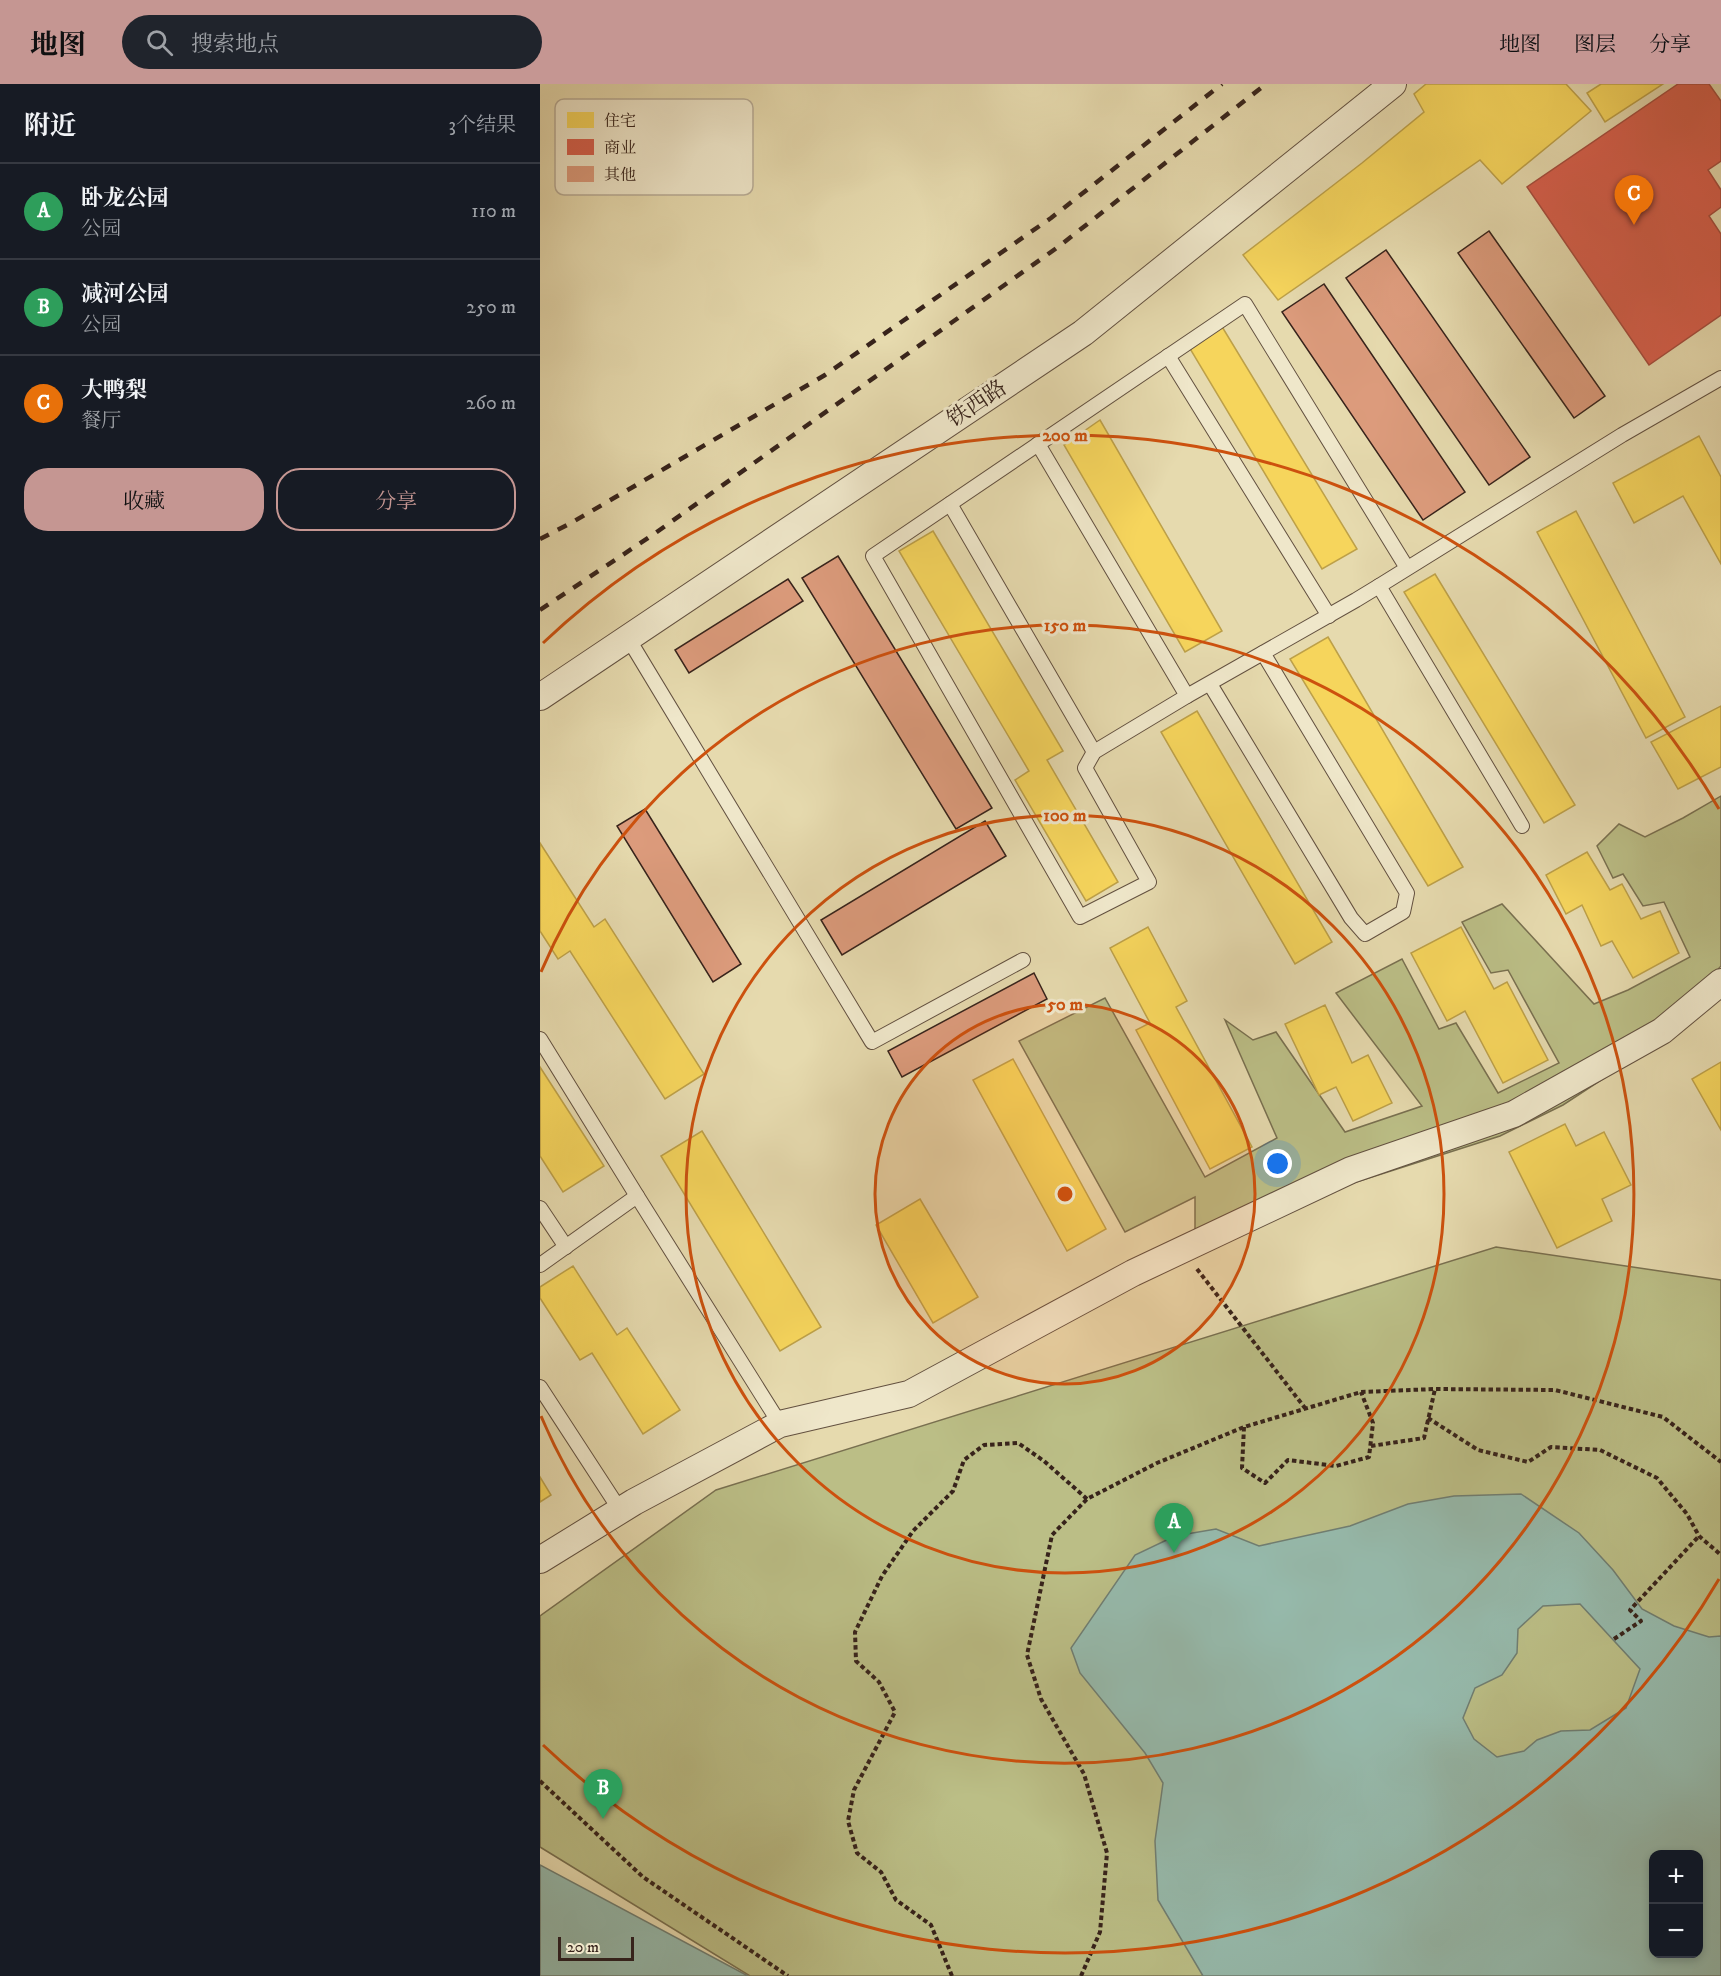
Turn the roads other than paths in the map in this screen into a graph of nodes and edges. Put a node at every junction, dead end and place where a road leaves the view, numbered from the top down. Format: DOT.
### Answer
graph roads {
  1 [pos="1393,84"];
  2 [pos="1168,356"];
  3 [pos="1721,378"];
  4 [pos="1038,444"];
  5 [pos="950,504"];
  6 [pos="1407,568"];
  7 [pos="1379,586"];
  8 [pos="1329,615"];
  9 [pos="628,638"];
  10 [pos="1263,653"];
  11 [pos="1210,684"];
  12 [pos="1187,696"];
  13 [pos="540,697"];
  14 [pos="1094,752"];
  15 [pos="1522,826"];
  16 [pos="1023,960"];
  17 [pos="1720,987"];
  18 [pos="540,1039"];
  19 [pos="637,1196"];
  20 [pos="540,1208"];
  21 [pos="566,1247"];
  22 [pos="540,1265"];
  23 [pos="540,1387"];
  24 [pos="780,1424"];
  25 [pos="620,1510"];
  26 [pos="540,1560"];
  1 -- 9 [label="street, 铁西路"];
  2 -- 4 [label="lane"];
  2 -- 6 [label="lane"];
  2 -- 8 [label="lane"];
  3 -- 6 [label="lane"];
  4 -- 5 [label="lane"];
  4 -- 12 [label="lane"];
  5 -- 14 [label="lane"];
  5 -- 14 [label="lane"];
  6 -- 7 [label="lane"];
  7 -- 8 [label="lane"];
  7 -- 15 [label="lane"];
  8 -- 10 [label="lane"];
  9 -- 13 [label="street, 铁西路"];
  9 -- 16 [label="lane"];
  10 -- 11 [label="lane"];
  10 -- 11 [label="lane"];
  11 -- 12 [label="lane"];
  12 -- 14 [label="lane"];
  17 -- 24 [label="street"];
  18 -- 19 [label="lane"];
  19 -- 21 [label="lane"];
  19 -- 24 [label="lane"];
  20 -- 21 [label="lane"];
  21 -- 22 [label="lane"];
  23 -- 25 [label="lane"];
  24 -- 25 [label="street"];
  25 -- 26 [label="street"];
}
